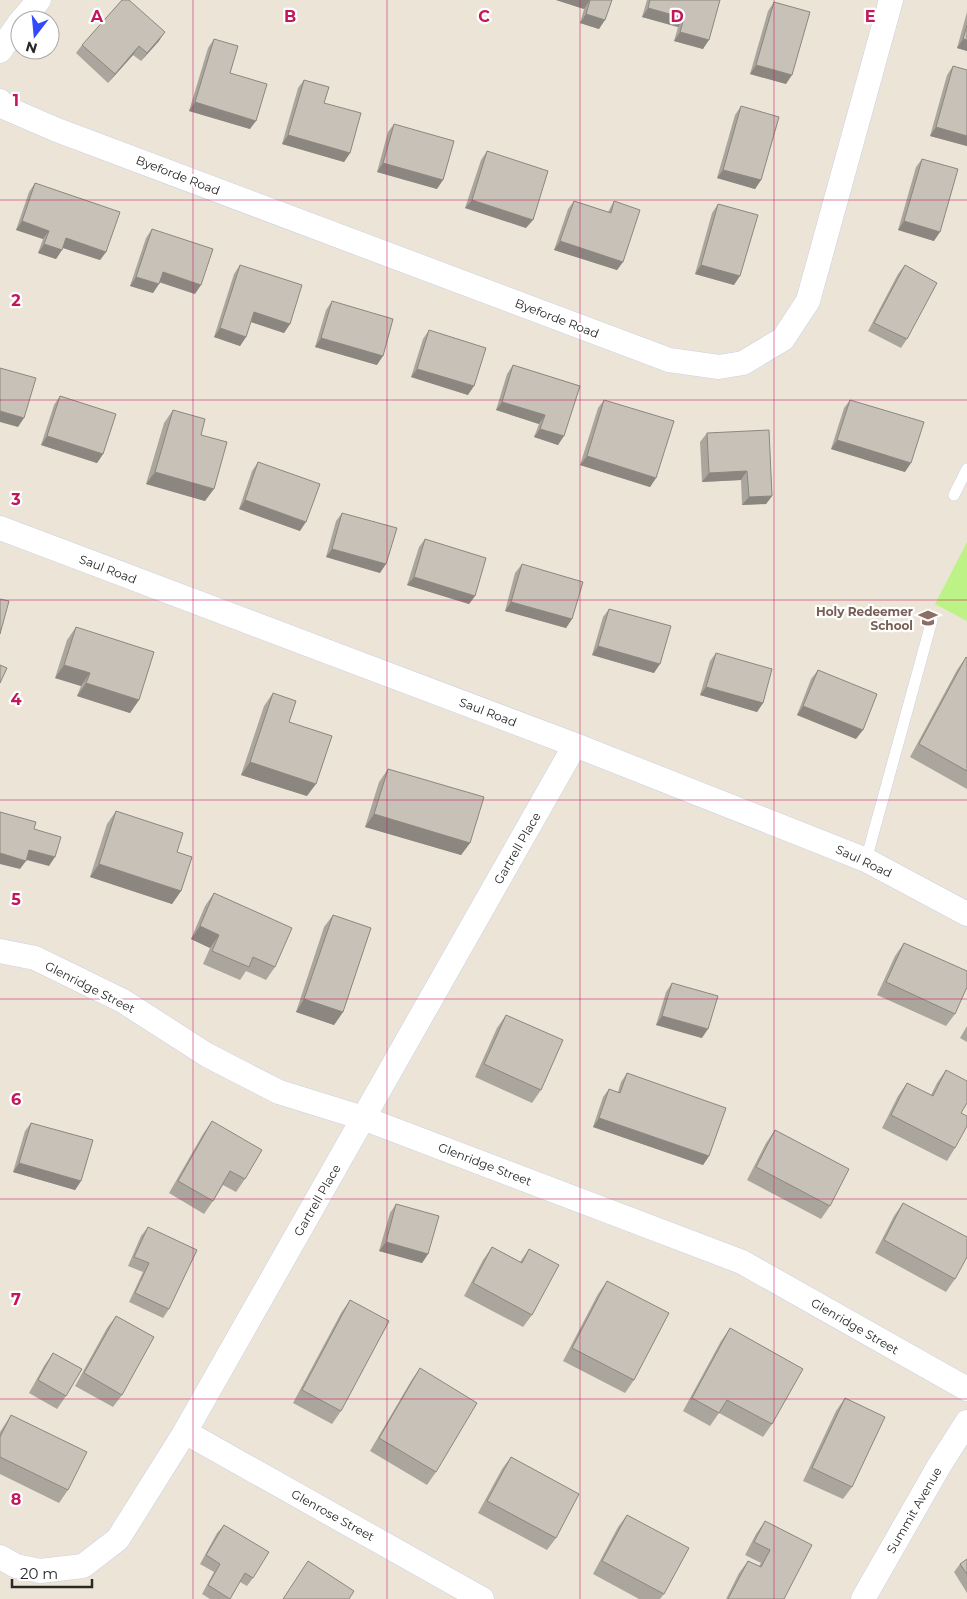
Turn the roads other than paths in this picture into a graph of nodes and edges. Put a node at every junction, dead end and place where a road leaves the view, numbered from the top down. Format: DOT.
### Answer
graph roads {
  1 [pos="39,0"];
  2 [pos="891,0"];
  3 [pos="30,10"];
  4 [pos="10,37"];
  5 [pos="0,51"];
  6 [pos="0,101"];
  7 [pos="967,469"];
  8 [pos="954,495"];
  9 [pos="0,528"];
  10 [pos="932,620"];
  11 [pos="575,745"];
  12 [pos="866,860"];
  13 [pos="967,914"];
  14 [pos="0,951"];
  15 [pos="363,1118"];
  16 [pos="967,1389"];
  17 [pos="967,1422"];
  18 [pos="185,1432"];
  19 [pos="0,1557"];
  20 [pos="482,1599"];
  21 [pos="863,1599"];
  1 -- 3 [label="street"];
  2 -- 6 [label="street, Byeforde Road"];
  4 -- 5 [label="street"];
  7 -- 8 [label="lane"];
  9 -- 11 [label="street, Saul Road"];
  10 -- 12 [label="lane"];
  11 -- 12 [label="street, Saul Road"];
  11 -- 15 [label="street, Gartrell Place"];
  12 -- 13 [label="street, Saul Road"];
  14 -- 15 [label="street, Glenridge Street"];
  15 -- 16 [label="street, Glenridge Street"];
  15 -- 18 [label="street, Gartrell Place"];
  17 -- 21 [label="street, Summit Avenue"];
  18 -- 19 [label="street, Gartrell Place"];
  18 -- 20 [label="street, Glenrose Street"];
}
